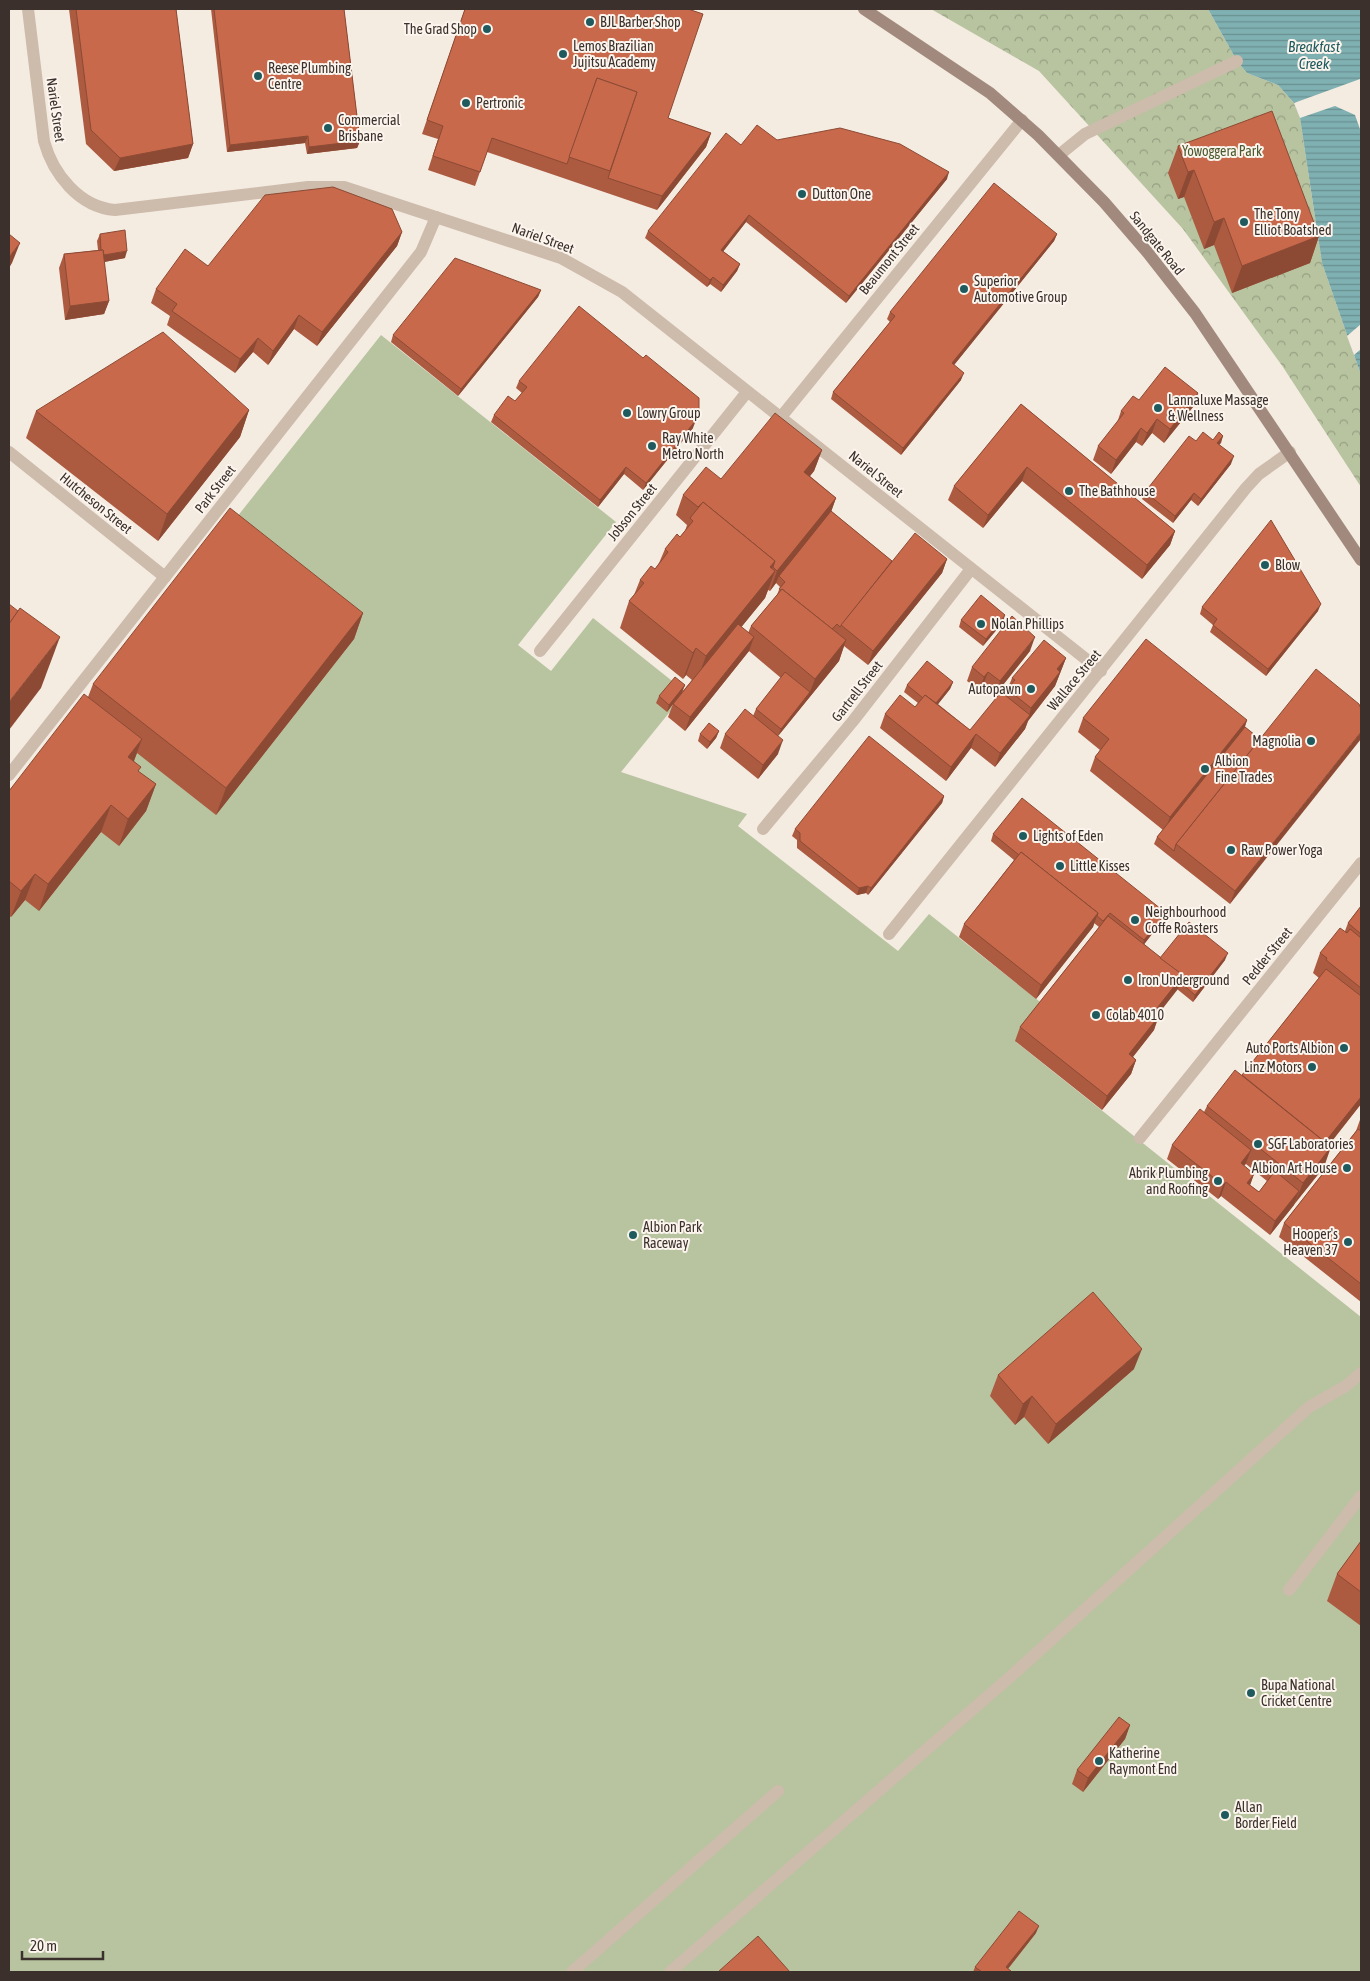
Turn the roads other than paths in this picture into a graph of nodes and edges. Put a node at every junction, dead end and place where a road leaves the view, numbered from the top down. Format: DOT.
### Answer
graph roads {
  1 [pos="28,9"];
  2 [pos="864,9"];
  3 [pos="1237,61"];
  4 [pos="1022,120"];
  5 [pos="1059,155"];
  6 [pos="436,217"];
  7 [pos="748,392"];
  8 [pos="780,417"];
  9 [pos="9,452"];
  10 [pos="1290,452"];
  11 [pos="1361,560"];
  12 [pos="971,569"];
  13 [pos="165,577"];
  14 [pos="540,651"];
  15 [pos="1101,672"];
  16 [pos="9,775"];
  17 [pos="763,829"];
  18 [pos="1361,863"];
  19 [pos="889,934"];
  20 [pos="1140,1138"];
  21 [pos="1361,1373"];
  22 [pos="1361,1496"];
  23 [pos="1289,1590"];
  24 [pos="778,1791"];
  25 [pos="572,1972"];
  26 [pos="670,1972"];
  1 -- 6 [label="street, Nariel Street"];
  2 -- 4 [label="main road, Sandgate Road"];
  3 -- 5 [label="street"];
  4 -- 5 [label="main road, Sandgate Road"];
  4 -- 8 [label="street, Beaumont Street"];
  5 -- 10 [label="main road, Sandgate Road"];
  6 -- 7 [label="street, Nariel Street"];
  6 -- 13 [label="street, Park Street"];
  7 -- 8 [label="street, Nariel Street"];
  7 -- 14 [label="street, Jobson Street"];
  8 -- 12 [label="street, Nariel Street"];
  9 -- 13 [label="street, Hutcheson Street"];
  10 -- 11 [label="main road, Sandgate Road"];
  10 -- 15 [label="street, Wallace Street"];
  12 -- 15 [label="street, Nariel Street"];
  12 -- 17 [label="street, Gartrell Street"];
  13 -- 16 [label="street, Park Street"];
  15 -- 19 [label="street, Wallace Street"];
  18 -- 20 [label="street, Pedder Street"];
  21 -- 26 [label="street"];
  22 -- 23 [label="street"];
  24 -- 25 [label="street"];
}
